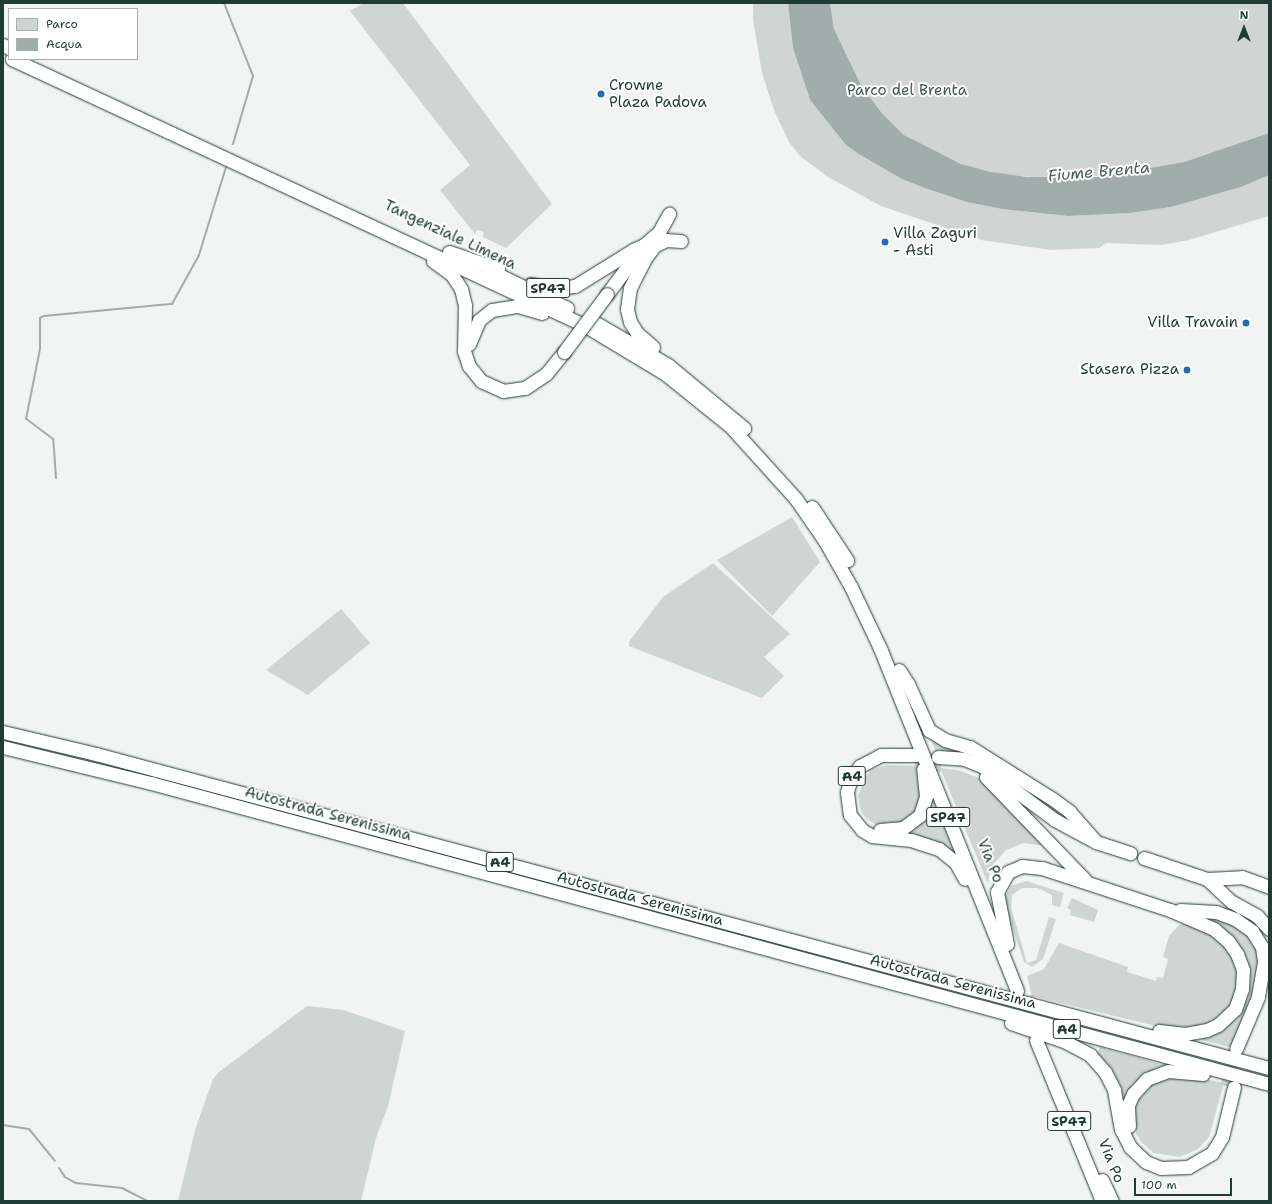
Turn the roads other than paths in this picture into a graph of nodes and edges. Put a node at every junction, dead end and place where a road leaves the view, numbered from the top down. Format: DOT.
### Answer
graph roads {
  1 [pos="14,60"];
  2 [pos="35,60"];
  3 [pos="230,155"];
  4 [pos="669,214"];
  5 [pos="375,227"];
  6 [pos="643,246"];
  7 [pos="449,252"];
  8 [pos="641,358"];
  9 [pos="473,372"];
  10 [pos="735,419"];
  11 [pos="895,672"];
  12 [pos="3,732"];
  13 [pos="915,734"];
  14 [pos="3,747"];
  15 [pos="1096,842"];
  16 [pos="1130,853"];
  17 [pos="1144,858"];
  18 [pos="1206,879"];
  19 [pos="1088,884"];
  20 [pos="1269,887"];
  21 [pos="1170,910"];
  22 [pos="1269,929"];
  23 [pos="1007,944"];
  24 [pos="1004,961"];
  25 [pos="864,975"];
  26 [pos="1269,989"];
  27 [pos="1096,1022"];
  28 [pos="1269,1068"];
  29 [pos="1269,1084"];
  30 [pos="1054,1085"];
  31 [pos="1269,1092"];
  32 [pos="1096,1201"];
  33 [pos="1102,1201"];
  34 [pos="1111,1201"];
  1 -- 3 [label="highway"];
  2 -- 3 [label="highway"];
  3 -- 5 [label="highway, Tangenziale Limena"];
  3 -- 7 [label="highway, Tangenziale Limena"];
  4 -- 6 [label="highway, SP47"];
  5 -- 8 [label="highway, Tangenziale Limena"];
  5 -- 9 [label="highway, SP47"];
  6 -- 7 [label="highway, SP47"];
  6 -- 9 [label="highway, SP47, bridge"];
  6 -- 10 [label="highway, SP47"];
  7 -- 10 [label="highway, Tangenziale Limena"];
  8 -- 9 [label="highway, SP47"];
  8 -- 11 [label="highway, Tangenziale Limena"];
  10 -- 11 [label="highway, Tangenziale Limena"];
  11 -- 13 [label="highway, Via Po / SP47"];
  11 -- 15 [label="highway"];
  11 -- 23 [label="highway, Via Po / SP47"];
  12 -- 27 [label="highway, Autostrada Serenissima / A4"];
  13 -- 24 [label="highway, Via Po / SP47"];
  13 -- 24 [label="highway, A4"];
  14 -- 25 [label="highway, Autostrada Serenissima / A4"];
  15 -- 16 [label="highway"];
  15 -- 19 [label="highway"];
  17 -- 18 [label="highway"];
  18 -- 20 [label="highway"];
  18 -- 22 [label="highway"];
  19 -- 21 [label="highway"];
  19 -- 23 [label="highway"];
  21 -- 26 [label="highway"];
  21 -- 27 [label="highway"];
  23 -- 24 [label="highway, Via Po / SP47"];
  25 -- 29 [label="highway, Autostrada Serenissima / A4"];
  25 -- 31 [label="highway, A4"];
  27 -- 28 [label="highway, Autostrada Serenissima / A4"];
  30 -- 32 [label="highway"];
  30 -- 33 [label="highway, Via Po / SP47"];
  30 -- 34 [label="highway, Via Po / SP47"];
}
